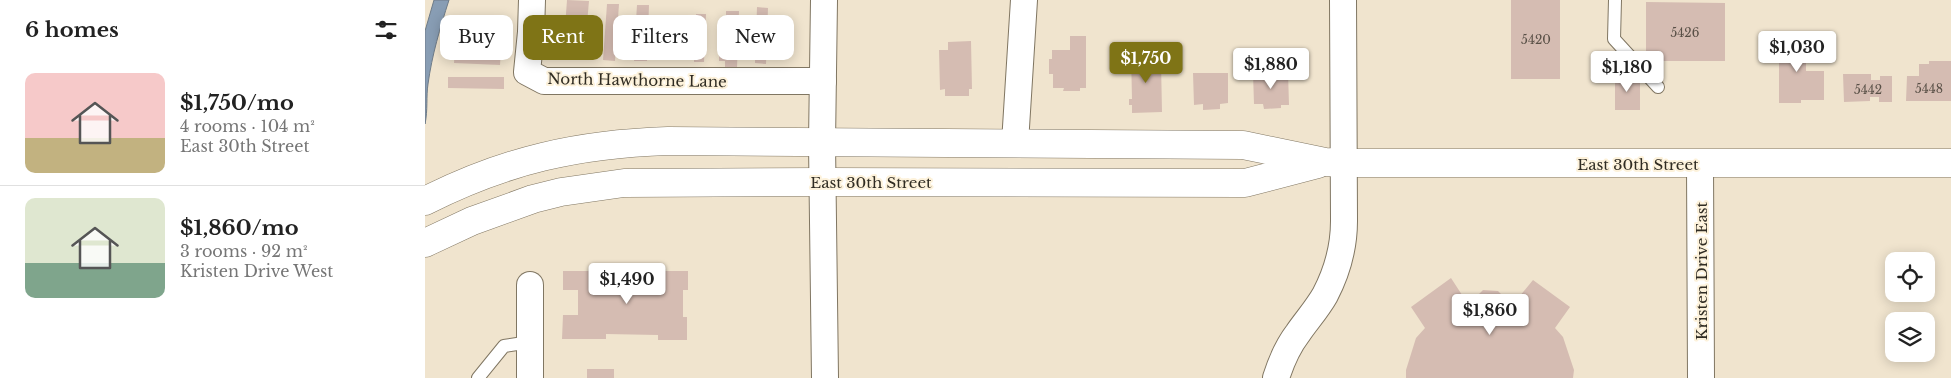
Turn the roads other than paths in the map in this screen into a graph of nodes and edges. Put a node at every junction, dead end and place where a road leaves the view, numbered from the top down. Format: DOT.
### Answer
graph roads {
  1 [pos="532,0"];
  2 [pos="824,0"];
  3 [pos="1024,0"];
  4 [pos="1343,0"];
  5 [pos="1615,0"];
  6 [pos="823,81"];
  7 [pos="1658,87"];
  8 [pos="822,143"];
  9 [pos="1015,143"];
  10 [pos="1335,163"];
  11 [pos="1951,163"];
  12 [pos="1700,164"];
  13 [pos="823,182"];
  14 [pos="425,201"];
  15 [pos="425,243"];
  16 [pos="529,285"];
  17 [pos="530,342"];
  18 [pos="478,378"];
  19 [pos="531,378"];
  20 [pos="825,378"];
  21 [pos="1276,378"];
  22 [pos="1701,378"];
  1 -- 6 [label="street, North Hawthorne Lane"];
  2 -- 6 [label="street"];
  3 -- 9 [label="street"];
  4 -- 10 [label="street"];
  5 -- 7 [label="lane"];
  6 -- 8 [label="street"];
  8 -- 9 [label="main road, East 30th Street"];
  8 -- 13 [label="street"];
  8 -- 14 [label="main road, East 30th Street"];
  9 -- 10 [label="main road, East 30th Street"];
  10 -- 12 [label="main road, East 30th Street"];
  10 -- 13 [label="main road, East 30th Street"];
  10 -- 21 [label="street"];
  11 -- 12 [label="main road, East 30th Street"];
  12 -- 22 [label="street, Kristen Drive East"];
  13 -- 15 [label="main road, East 30th Street"];
  13 -- 20 [label="street"];
  16 -- 17 [label="street"];
  17 -- 18 [label="lane"];
  17 -- 19 [label="street"];
}
